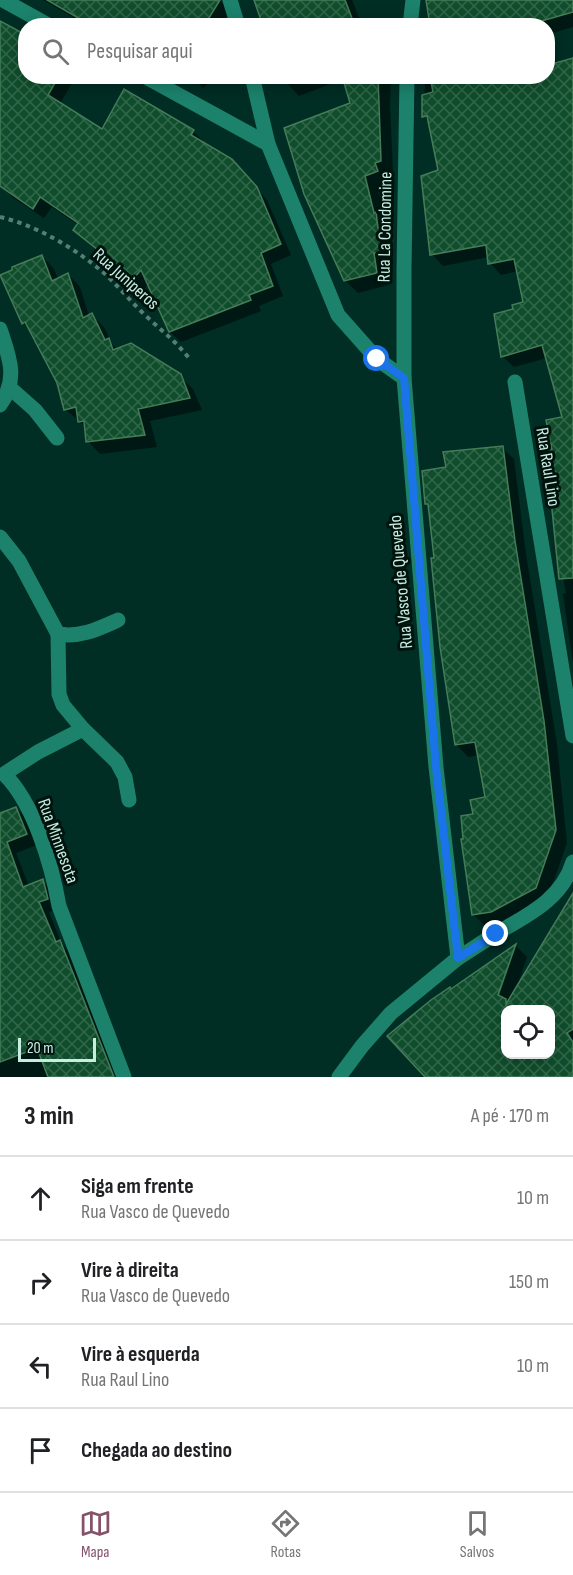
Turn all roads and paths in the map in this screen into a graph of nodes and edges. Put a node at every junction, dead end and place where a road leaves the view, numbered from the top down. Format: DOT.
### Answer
graph roads {
  1 [pos="3,0"];
  2 [pos="230,0"];
  3 [pos="413,0"];
  4 [pos="36,18"];
  5 [pos="236,18"];
  6 [pos="411,18"];
  7 [pos="159,84"];
  8 [pos="254,84"];
  9 [pos="407,84"];
  10 [pos="268,144"];
  11 [pos="0,217"];
  12 [pos="0,329"];
  13 [pos="191,361"];
  14 [pos="404,378"];
  15 [pos="514,382"];
  16 [pos="9,387"];
  17 [pos="0,405"];
  18 [pos="57,438"];
  19 [pos="0,537"];
  20 [pos="118,620"];
  21 [pos="58,634"];
  22 [pos="83,729"];
  23 [pos="573,736"];
  24 [pos="2,775"];
  25 [pos="129,801"];
  26 [pos="573,862"];
  27 [pos="458,958"];
  28 [pos="344,1076"];
  29 [pos="124,1077"];
  1 -- 4 [label="street"];
  2 -- 5 [label="street"];
  3 -- 6 [label="street"];
  7 -- 10 [label="street"];
  8 -- 10 [label="street"];
  9 -- 14 [label="street, Rua La Condomine"];
  10 -- 14 [label="street"];
  11 -- 13 [label="path, Rua Juniperos"];
  12 -- 16 [label="street"];
  14 -- 27 [label="street, Rua Vasco de Quevedo"];
  15 -- 23 [label="street, Rua Raul Lino"];
  16 -- 17 [label="street"];
  16 -- 18 [label="street"];
  19 -- 21 [label="street"];
  20 -- 21 [label="street"];
  21 -- 22 [label="street"];
  22 -- 24 [label="street, Rua Minnesota"];
  22 -- 25 [label="street"];
  24 -- 29 [label="street, Rua Minnesota"];
  26 -- 27 [label="street"];
  27 -- 28 [label="street"];
}
